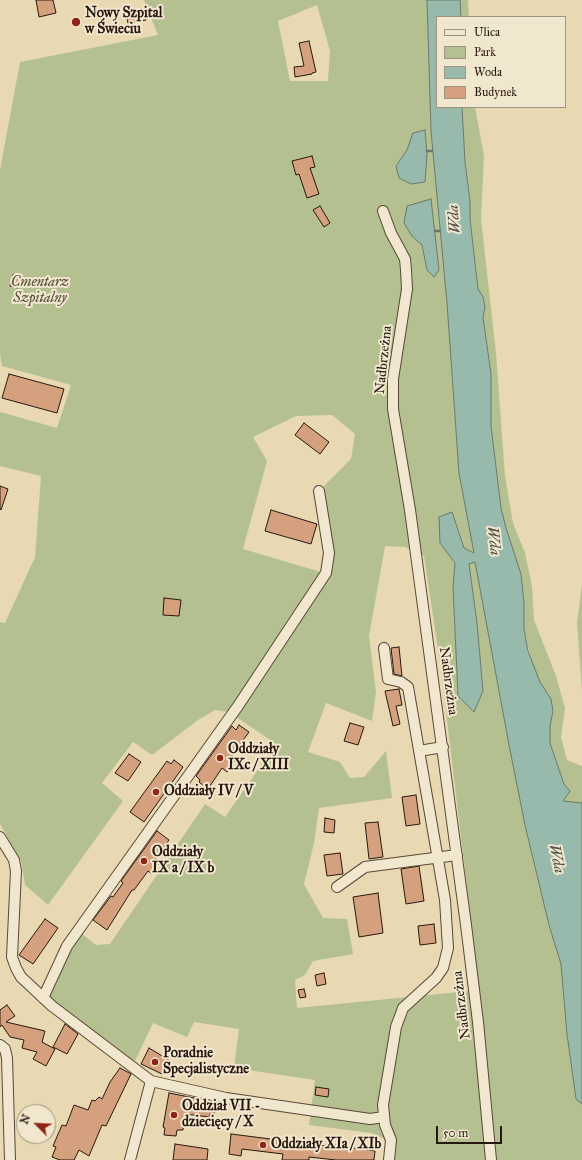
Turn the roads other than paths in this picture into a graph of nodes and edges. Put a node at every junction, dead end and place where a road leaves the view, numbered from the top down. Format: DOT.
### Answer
graph roads {
  1 [pos="382,211"];
  2 [pos="319,491"];
  3 [pos="384,648"];
  4 [pos="443,748"];
  5 [pos="419,751"];
  6 [pos="0,837"];
  7 [pos="457,854"];
  8 [pos="438,858"];
  9 [pos="337,887"];
  10 [pos="43,998"];
  11 [pos="2,1047"];
  12 [pos="151,1081"];
  13 [pos="384,1117"];
  14 [pos="4,1123"];
  15 [pos="10,1160"];
  16 [pos="130,1160"];
  17 [pos="388,1160"];
  18 [pos="491,1160"];
  1 -- 4 [label="street, Nadbrzeżna"];
  2 -- 10 [label="street"];
  3 -- 5 [label="street"];
  4 -- 5 [label="street"];
  4 -- 7 [label="street, Nadbrzeżna"];
  5 -- 8 [label="street"];
  6 -- 10 [label="street"];
  7 -- 8 [label="street"];
  7 -- 18 [label="street, Nadbrzeżna"];
  8 -- 9 [label="street"];
  8 -- 13 [label="street"];
  10 -- 12 [label="street"];
  11 -- 14 [label="street"];
  12 -- 13 [label="street"];
  12 -- 16 [label="street"];
  13 -- 17 [label="street"];
  14 -- 15 [label="street"];
}
